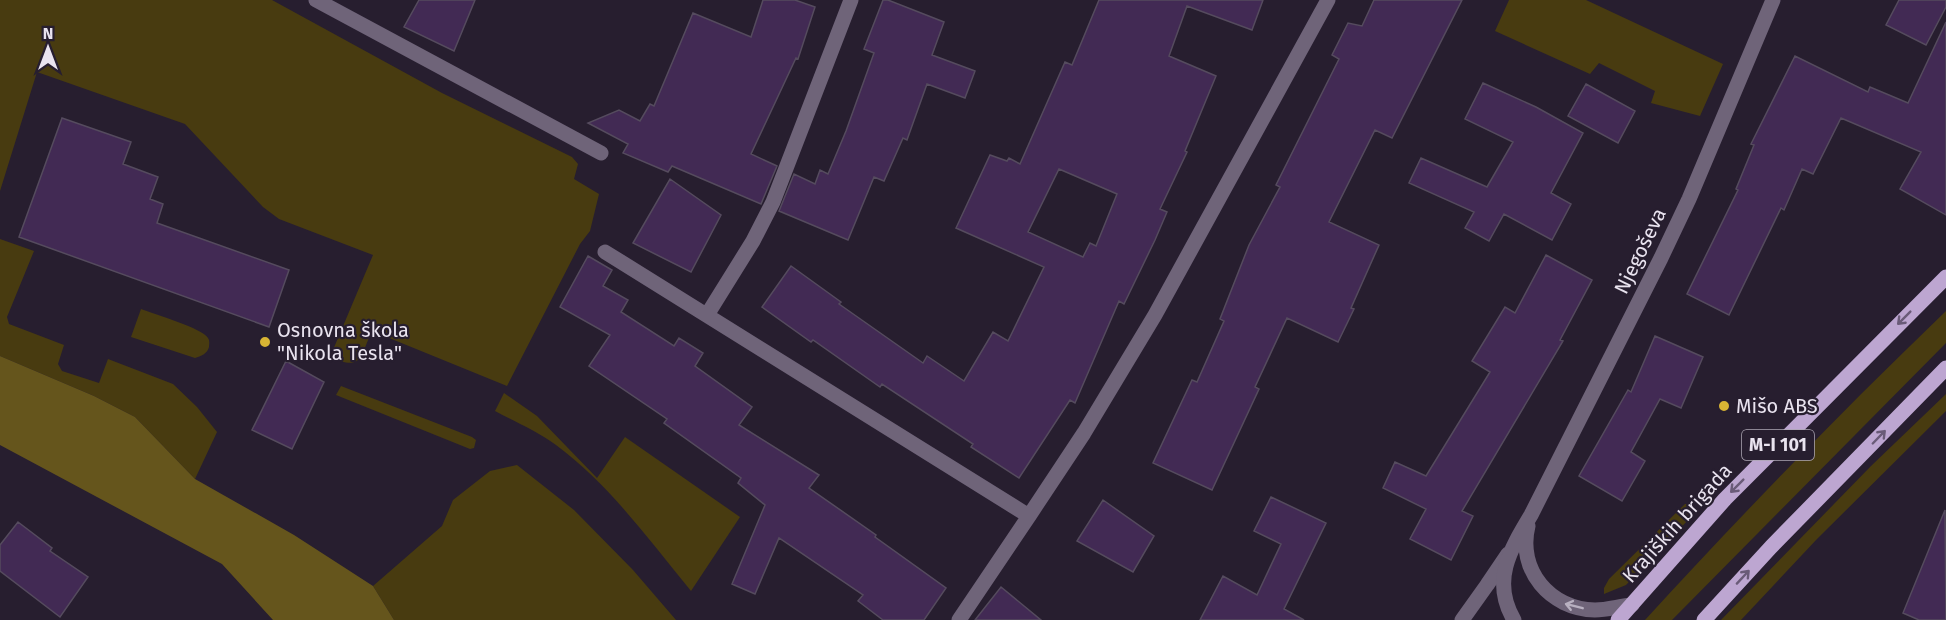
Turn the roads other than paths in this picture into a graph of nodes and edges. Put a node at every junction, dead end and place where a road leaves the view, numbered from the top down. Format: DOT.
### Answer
graph roads {
  1 [pos="316,0"];
  2 [pos="851,0"];
  3 [pos="1328,0"];
  4 [pos="1773,0"];
  5 [pos="601,153"];
  6 [pos="605,252"];
  7 [pos="1946,277"];
  8 [pos="707,315"];
  9 [pos="1946,368"];
  10 [pos="1531,515"];
  11 [pos="1029,516"];
  12 [pos="1511,549"];
  13 [pos="1632,605"];
  14 [pos="960,620"];
  15 [pos="1462,620"];
  16 [pos="1514,620"];
  17 [pos="1618,620"];
  18 [pos="1704,620"];
  1 -- 5 [label="street"];
  2 -- 8 [label="street"];
  3 -- 11 [label="street"];
  4 -- 10 [label="street, Njegoševa"];
  6 -- 8 [label="street"];
  7 -- 13 [label="main road, Krajiških brigada / M-I 101, one-way"];
  8 -- 11 [label="street"];
  18 -- 9 [label="main road, one-way"];
  10 -- 12 [label="street, Njegoševa"];
  13 -- 10 [label="street, Njegoševa, one-way"];
  11 -- 14 [label="street"];
  12 -- 15 [label="street, Njegoševa"];
  12 -- 16 [label="street, Njegoševa"];
  13 -- 17 [label="main road, Krajiških brigada / M-I 101"];
}
